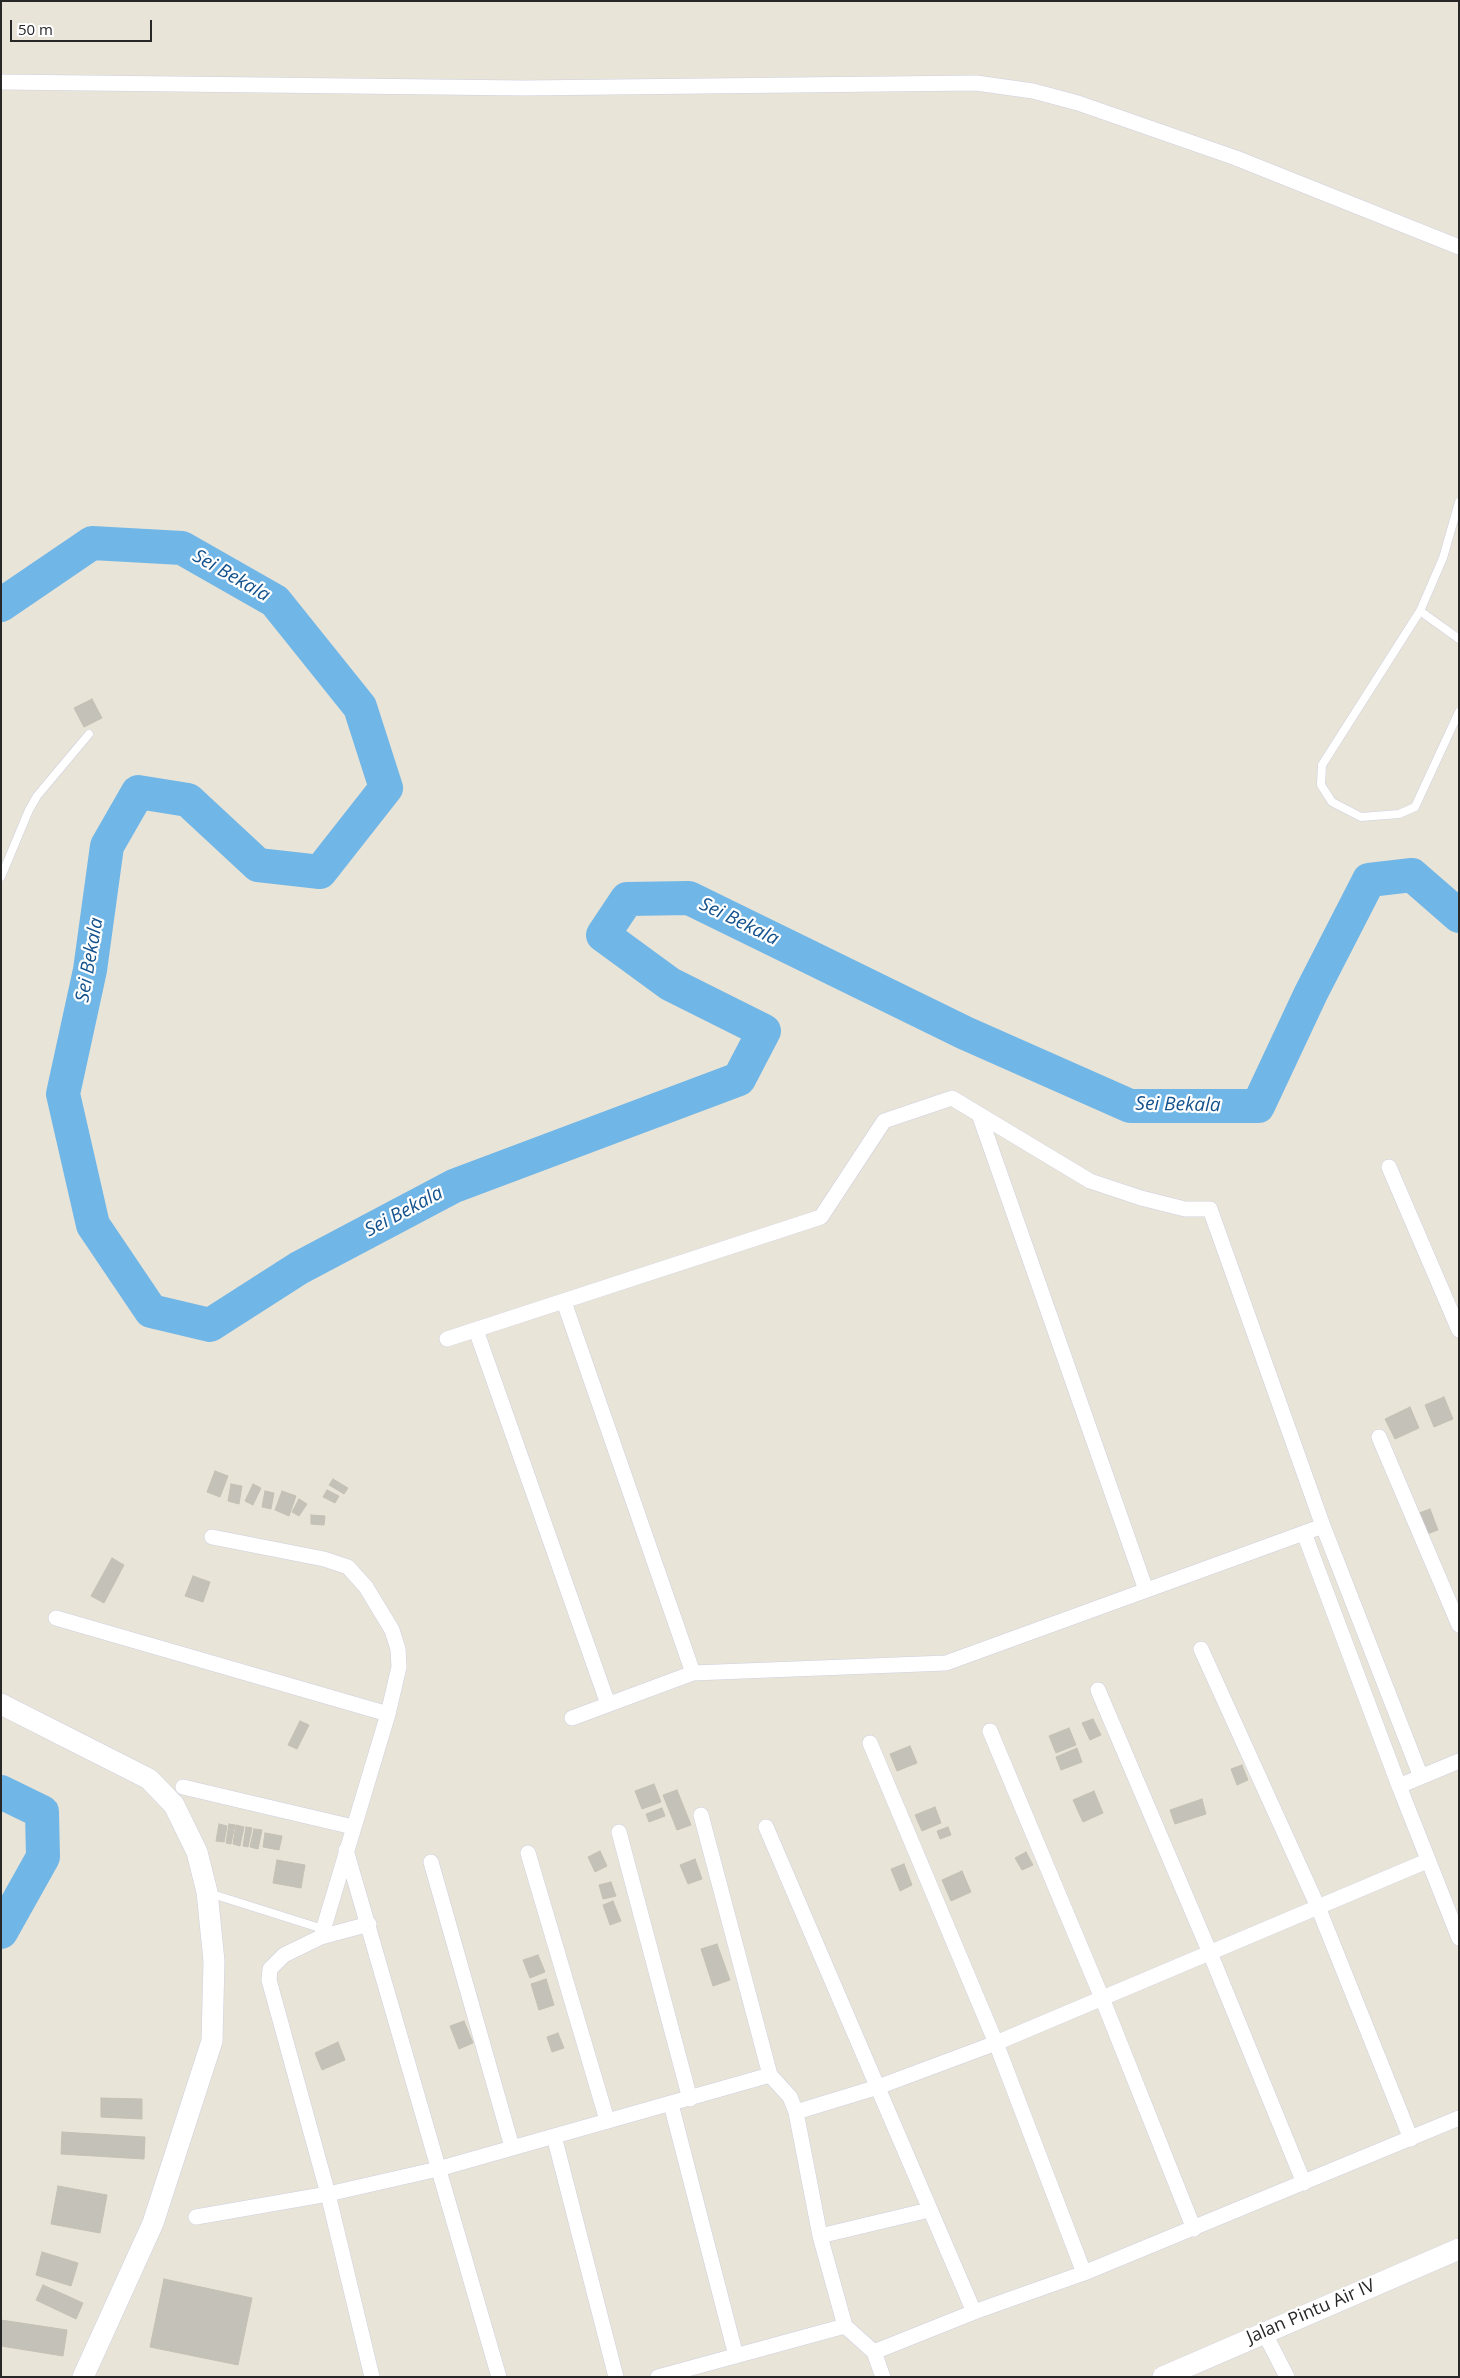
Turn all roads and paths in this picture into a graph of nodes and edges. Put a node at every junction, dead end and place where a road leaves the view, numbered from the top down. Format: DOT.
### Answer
graph roads {
  1 [pos="1,82"];
  2 [pos="1459,247"];
  3 [pos="1459,502"];
  4 [pos="1420,610"];
  5 [pos="1459,638"];
  6 [pos="1459,712"];
  7 [pos="89,734"];
  8 [pos="1,877"];
  9 [pos="979,1114"];
  10 [pos="1389,1167"];
  11 [pos="564,1302"];
  12 [pos="476,1330"];
  13 [pos="1459,1330"];
  14 [pos="447,1339"];
  15 [pos="1379,1436"];
  16 [pos="1323,1526"];
  17 [pos="1304,1533"];
  18 [pos="212,1537"];
  19 [pos="1146,1590"];
  20 [pos="56,1618"];
  21 [pos="1459,1625"];
  22 [pos="1201,1649"];
  23 [pos="693,1672"];
  24 [pos="1098,1690"];
  25 [pos="1,1704"];
  26 [pos="608,1704"];
  27 [pos="388,1714"];
  28 [pos="572,1718"];
  29 [pos="1400,1722"];
  30 [pos="990,1731"];
  31 [pos="1379,1731"];
  32 [pos="870,1743"];
  33 [pos="1459,1761"];
  34 [pos="1421,1777"];
  35 [pos="1399,1786"];
  36 [pos="183,1787"];
  37 [pos="701,1815"];
  38 [pos="353,1827"];
  39 [pos="766,1827"];
  40 [pos="618,1832"];
  41 [pos="346,1850"];
  42 [pos="528,1852"];
  43 [pos="1427,1861"];
  44 [pos="431,1862"];
  45 [pos="207,1892"];
  46 [pos="1318,1907"];
  47 [pos="369,1924"];
  48 [pos="322,1933"];
  49 [pos="1459,1938"];
  50 [pos="1210,1953"];
  51 [pos="1102,1998"];
  52 [pos="996,2043"];
  53 [pos="770,2075"];
  54 [pos="878,2087"];
  55 [pos="690,2099"];
  56 [pos="671,2104"];
  57 [pos="796,2112"];
  58 [pos="1459,2118"];
  59 [pos="607,2120"];
  60 [pos="554,2136"];
  61 [pos="1411,2139"];
  62 [pos="512,2147"];
  63 [pos="438,2169"];
  64 [pos="1304,2183"];
  65 [pos="328,2194"];
  66 [pos="928,2210"];
  67 [pos="196,2217"];
  68 [pos="1194,2229"];
  69 [pos="820,2236"];
  70 [pos="1459,2249"];
  71 [pos="1084,2274"];
  72 [pos="974,2312"];
  73 [pos="844,2326"];
  74 [pos="1264,2332"];
  75 [pos="874,2352"];
  76 [pos="736,2356"];
  77 [pos="83,2377"];
  78 [pos="372,2377"];
  79 [pos="499,2377"];
  80 [pos="616,2377"];
  81 [pos="658,2377"];
  82 [pos="883,2377"];
  83 [pos="1163,2377"];
  84 [pos="1287,2377"];
  1 -- 2 [label="street"];
  3 -- 4 [label="lane"];
  4 -- 5 [label="lane"];
  4 -- 6 [label="lane"];
  7 -- 8 [label="lane"];
  9 -- 11 [label="street"];
  9 -- 16 [label="street"];
  9 -- 19 [label="street"];
  10 -- 13 [label="street"];
  11 -- 12 [label="street"];
  11 -- 23 [label="street"];
  12 -- 14 [label="street"];
  12 -- 26 [label="street"];
  15 -- 21 [label="street"];
  16 -- 17 [label="street"];
  16 -- 29 [label="street"];
  17 -- 19 [label="street"];
  17 -- 31 [label="street"];
  18 -- 27 [label="street"];
  19 -- 23 [label="street"];
  20 -- 27 [label="street"];
  22 -- 46 [label="street"];
  23 -- 26 [label="street"];
  24 -- 50 [label="street"];
  25 -- 45 [label="main road"];
  26 -- 28 [label="street"];
  27 -- 38 [label="street"];
  29 -- 31 [label="street"];
  29 -- 34 [label="street"];
  30 -- 51 [label="street"];
  31 -- 35 [label="street"];
  32 -- 52 [label="street"];
  33 -- 34 [label="street"];
  34 -- 35 [label="street"];
  35 -- 43 [label="street"];
  36 -- 38 [label="street"];
  37 -- 53 [label="street"];
  38 -- 41 [label="street"];
  39 -- 54 [label="street"];
  40 -- 55 [label="street"];
  41 -- 47 [label="street"];
  41 -- 48 [label="street"];
  42 -- 59 [label="street"];
  43 -- 46 [label="street"];
  43 -- 49 [label="street"];
  44 -- 62 [label="street"];
  45 -- 48 [label="lane"];
  45 -- 77 [label="main road"];
  46 -- 50 [label="street"];
  46 -- 61 [label="street"];
  47 -- 48 [label="street"];
  47 -- 63 [label="street"];
  48 -- 65 [label="street"];
  50 -- 51 [label="street"];
  50 -- 64 [label="street"];
  51 -- 52 [label="street"];
  51 -- 68 [label="street"];
  52 -- 54 [label="street"];
  52 -- 71 [label="street"];
  53 -- 55 [label="street"];
  53 -- 57 [label="street"];
  54 -- 57 [label="street"];
  54 -- 66 [label="street"];
  55 -- 56 [label="street"];
  56 -- 59 [label="street"];
  56 -- 76 [label="street"];
  57 -- 69 [label="street"];
  58 -- 61 [label="street"];
  59 -- 60 [label="street"];
  60 -- 62 [label="street"];
  60 -- 80 [label="street"];
  61 -- 64 [label="street"];
  62 -- 63 [label="street"];
  63 -- 65 [label="street"];
  63 -- 79 [label="street"];
  64 -- 68 [label="street"];
  65 -- 67 [label="street"];
  65 -- 78 [label="street"];
  66 -- 69 [label="street"];
  66 -- 72 [label="street"];
  68 -- 71 [label="street"];
  69 -- 73 [label="street"];
  70 -- 74 [label="main road, Jalan Pintu Air IV"];
  71 -- 72 [label="street"];
  72 -- 75 [label="street"];
  73 -- 75 [label="street"];
  73 -- 76 [label="street"];
  74 -- 83 [label="main road, Jalan Pintu Air IV"];
  74 -- 84 [label="street"];
  75 -- 82 [label="street"];
  76 -- 81 [label="street"];
}
